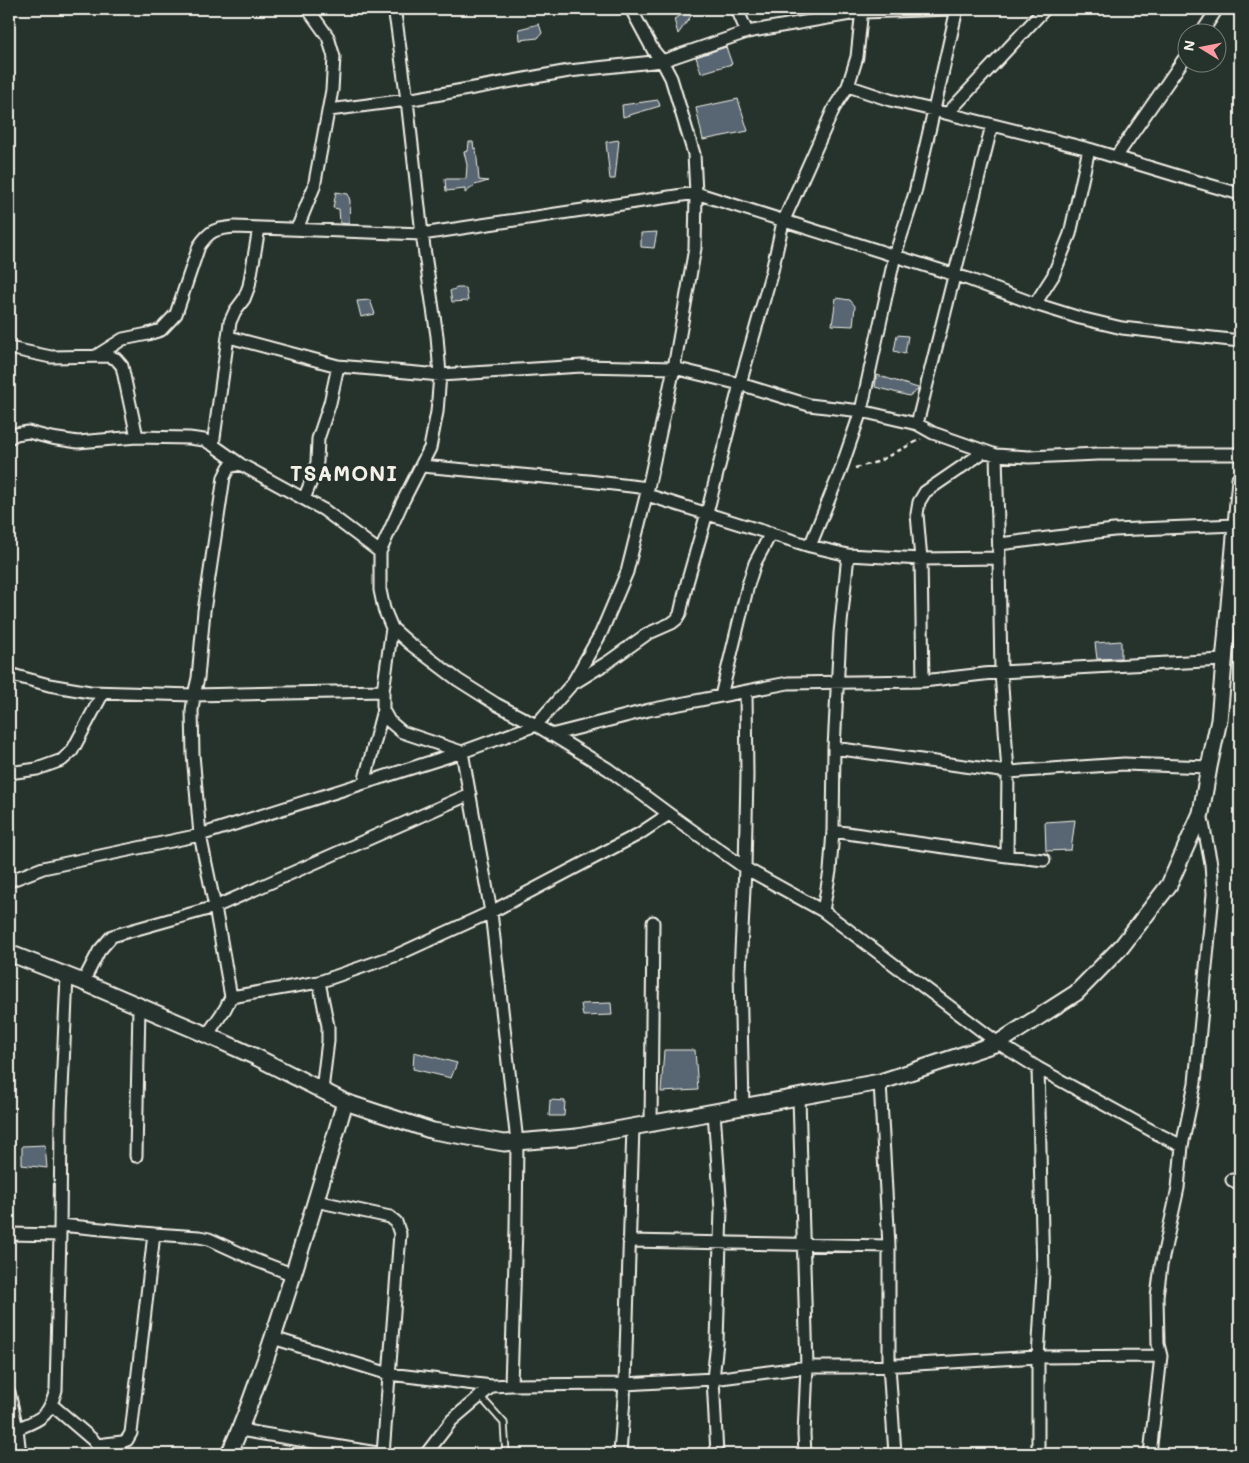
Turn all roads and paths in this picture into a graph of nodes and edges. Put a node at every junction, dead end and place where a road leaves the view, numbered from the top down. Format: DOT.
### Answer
graph roads {
  1 [pos="308,9"];
  2 [pos="394,9"];
  3 [pos="631,9"];
  4 [pos="737,9"];
  5 [pos="955,9"];
  6 [pos="1045,9"];
  7 [pos="1217,9"];
  8 [pos="862,10"];
  9 [pos="1209,22"];
  10 [pos="747,32"];
  11 [pos="662,61"];
  12 [pos="1176,70"];
  13 [pos="848,86"];
  14 [pos="407,100"];
  15 [pos="329,110"];
  16 [pos="933,110"];
  17 [pos="948,113"];
  18 [pos="992,124"];
  19 [pos="1089,149"];
  20 [pos="1116,157"];
  21 [pos="696,193"];
  22 [pos="1240,194"];
  23 [pos="784,222"];
  24 [pos="259,228"];
  25 [pos="297,229"];
  26 [pos="422,234"];
  27 [pos="895,255"];
  28 [pos="955,275"];
  29 [pos="1035,304"];
  30 [pos="228,337"];
  31 [pos="1240,341"];
  32 [pos="9,348"];
  33 [pos="96,356"];
  34 [pos="338,366"];
  35 [pos="674,368"];
  36 [pos="440,375"];
  37 [pos="740,384"];
  38 [pos="861,411"];
  39 [pos="917,424"];
  40 [pos="933,433"];
  41 [pos="137,437"];
  42 [pos="9,438"];
  43 [pos="213,445"];
  44 [pos="985,451"];
  45 [pos="1240,454"];
  46 [pos="996,455"];
  47 [pos="240,464"];
  48 [pos="422,466"];
  49 [pos="840,472"];
  50 [pos="1240,479"];
  51 [pos="648,491"];
  52 [pos="304,499"];
  53 [pos="707,513"];
  54 [pos="1236,524"];
  55 [pos="771,533"];
  56 [pos="999,544"];
  57 [pos="810,546"];
  58 [pos="380,552"];
  59 [pos="848,555"];
  60 [pos="999,558"];
  61 [pos="921,560"];
  62 [pos="392,628"];
  63 [pos="1223,660"];
  64 [pos="1000,672"];
  65 [pos="9,673"];
  66 [pos="923,681"];
  67 [pos="838,682"];
  68 [pos="572,684"];
  69 [pos="383,691"];
  70 [pos="746,692"];
  71 [pos="103,693"];
  72 [pos="194,695"];
  73 [pos="721,696"];
  74 [pos="383,710"];
  75 [pos="536,725"];
  76 [pos="552,735"];
  77 [pos="834,748"];
  78 [pos="462,752"];
  79 [pos="1209,767"];
  80 [pos="1008,772"];
  81 [pos="9,773"];
  82 [pos="364,783"];
  83 [pos="470,794"];
  84 [pos="1202,813"];
  85 [pos="668,814"];
  86 [pos="833,831"];
  87 [pos="200,835"];
  88 [pos="1007,856"];
  89 [pos="1044,860"];
  90 [pos="746,868"];
  91 [pos="9,881"];
  92 [pos="215,907"];
  93 [pos="823,911"];
  94 [pos="491,912"];
  95 [pos="653,922"];
  96 [pos="9,953"];
  97 [pos="67,976"];
  98 [pos="83,982"];
  99 [pos="318,982"];
  100 [pos="231,997"];
  101 [pos="139,1006"];
  102 [pos="207,1035"];
  103 [pos="998,1043"];
  104 [pos="1038,1068"];
  105 [pos="880,1082"];
  106 [pos="322,1090"];
  107 [pos="798,1097"];
  108 [pos="345,1102"];
  109 [pos="743,1107"];
  110 [pos="714,1112"];
  111 [pos="651,1124"];
  112 [pos="633,1127"];
  113 [pos="517,1142"];
  114 [pos="1182,1146"];
  115 [pos="136,1156"];
  116 [pos="316,1201"];
  117 [pos="60,1230"];
  118 [pos="9,1234"];
  119 [pos="154,1234"];
  120 [pos="629,1241"];
  121 [pos="719,1243"];
  122 [pos="804,1245"];
  123 [pos="889,1246"];
  124 [pos="294,1274"];
  125 [pos="273,1338"];
  126 [pos="1161,1356"];
  127 [pos="1038,1357"];
  128 [pos="889,1365"];
  129 [pos="807,1367"];
  130 [pos="390,1374"];
  131 [pos="713,1379"];
  132 [pos="625,1384"];
  133 [pos="511,1385"];
  134 [pos="492,1386"];
  135 [pos="9,1392"];
  136 [pos="480,1396"];
  137 [pos="52,1405"];
  138 [pos="17,1429"];
  139 [pos="240,1430"];
  140 [pos="98,1450"];
  141 [pos="20,1454"];
  142 [pos="229,1454"];
  143 [pos="383,1454"];
  144 [pos="426,1454"];
  145 [pos="506,1454"];
  146 [pos="620,1454"];
  147 [pos="716,1454"];
  148 [pos="806,1454"];
  149 [pos="895,1454"];
  150 [pos="1038,1454"];
  151 [pos="1150,1454"];
  1 -- 15 [label="street"];
  2 -- 14 [label="street"];
  3 -- 11 [label="street"];
  4 -- 10 [label="street"];
  5 -- 8 [label="street"];
  5 -- 16 [label="street"];
  6 -- 17 [label="street"];
  7 -- 9 [label="street"];
  8 -- 10 [label="street"];
  8 -- 13 [label="street"];
  10 -- 11 [label="street"];
  11 -- 14 [label="street"];
  11 -- 21 [label="street"];
  12 -- 20 [label="street"];
  13 -- 16 [label="street"];
  13 -- 23 [label="street"];
  14 -- 15 [label="street"];
  14 -- 26 [label="street"];
  15 -- 25 [label="street"];
  16 -- 17 [label="street"];
  16 -- 27 [label="street"];
  17 -- 18 [label="street"];
  18 -- 19 [label="street"];
  18 -- 28 [label="street"];
  19 -- 20 [label="street"];
  19 -- 29 [label="street"];
  20 -- 22 [label="street"];
  21 -- 23 [label="street"];
  21 -- 26 [label="street"];
  21 -- 35 [label="street"];
  23 -- 27 [label="street"];
  23 -- 37 [label="street"];
  24 -- 25 [label="street"];
  24 -- 30 [label="street"];
  24 -- 33 [label="street"];
  25 -- 26 [label="street"];
  26 -- 36 [label="street"];
  27 -- 28 [label="street"];
  27 -- 38 [label="street"];
  28 -- 29 [label="street"];
  28 -- 39 [label="street"];
  29 -- 31 [label="street"];
  30 -- 34 [label="street"];
  30 -- 43 [label="street"];
  32 -- 33 [label="street"];
  33 -- 41 [label="street"];
  34 -- 36 [label="street"];
  34 -- 52 [label="street"];
  35 -- 36 [label="street"];
  35 -- 37 [label="street"];
  35 -- 51 [label="street"];
  36 -- 48 [label="street"];
  37 -- 38 [label="street"];
  37 -- 53 [label="street"];
  38 -- 39 [label="street"];
  38 -- 49 [label="street"];
  39 -- 40 [label="street"];
  40 -- 44 [label="street"];
  40 -- 49 [label="path"];
  41 -- 42 [label="street"];
  41 -- 43 [label="street"];
  43 -- 47 [label="street"];
  44 -- 46 [label="street"];
  44 -- 61 [label="street"];
  45 -- 46 [label="street"];
  46 -- 56 [label="street"];
  47 -- 52 [label="street"];
  47 -- 72 [label="street"];
  48 -- 51 [label="street"];
  48 -- 58 [label="street"];
  49 -- 57 [label="street"];
  50 -- 54 [label="main road"];
  51 -- 53 [label="street"];
  51 -- 68 [label="street"];
  52 -- 58 [label="street"];
  53 -- 55 [label="street"];
  53 -- 68 [label="street"];
  54 -- 56 [label="street"];
  54 -- 63 [label="main road"];
  55 -- 57 [label="street"];
  55 -- 73 [label="street"];
  56 -- 60 [label="street"];
  57 -- 59 [label="street"];
  58 -- 62 [label="street"];
  59 -- 61 [label="street"];
  59 -- 67 [label="street"];
  60 -- 61 [label="street"];
  60 -- 64 [label="street"];
  61 -- 66 [label="street"];
  62 -- 69 [label="street"];
  62 -- 75 [label="street"];
  63 -- 64 [label="street"];
  63 -- 79 [label="main road"];
  64 -- 66 [label="street"];
  64 -- 80 [label="street"];
  65 -- 71 [label="street"];
  66 -- 67 [label="street"];
  67 -- 70 [label="street"];
  67 -- 77 [label="street"];
  68 -- 75 [label="street"];
  69 -- 72 [label="street"];
  69 -- 74 [label="street"];
  70 -- 73 [label="street"];
  70 -- 90 [label="street"];
  71 -- 72 [label="street"];
  71 -- 81 [label="street"];
  72 -- 87 [label="street"];
  73 -- 76 [label="street"];
  74 -- 78 [label="street"];
  74 -- 82 [label="street"];
  75 -- 76 [label="street"];
  75 -- 78 [label="street"];
  76 -- 85 [label="street"];
  77 -- 80 [label="street"];
  77 -- 86 [label="street"];
  78 -- 82 [label="street"];
  78 -- 83 [label="street"];
  79 -- 80 [label="street"];
  79 -- 84 [label="main road"];
  80 -- 88 [label="street"];
  82 -- 87 [label="street"];
  83 -- 92 [label="street"];
  83 -- 94 [label="street"];
  84 -- 103 [label="main road"];
  84 -- 114 [label="street"];
  85 -- 90 [label="street"];
  85 -- 94 [label="street"];
  86 -- 88 [label="street"];
  86 -- 93 [label="street"];
  87 -- 91 [label="street"];
  87 -- 92 [label="street"];
  88 -- 89 [label="street"];
  90 -- 93 [label="street"];
  90 -- 109 [label="street"];
  92 -- 98 [label="street"];
  92 -- 100 [label="street"];
  93 -- 103 [label="street"];
  94 -- 99 [label="street"];
  94 -- 113 [label="street"];
  95 -- 111 [label="street"];
  96 -- 97 [label="main road"];
  97 -- 98 [label="main road"];
  97 -- 117 [label="street"];
  98 -- 101 [label="main road"];
  99 -- 100 [label="street"];
  99 -- 106 [label="street"];
  100 -- 102 [label="street"];
  101 -- 102 [label="main road"];
  101 -- 115 [label="street"];
  102 -- 106 [label="main road"];
  103 -- 104 [label="street"];
  103 -- 105 [label="main road"];
  104 -- 114 [label="street"];
  104 -- 127 [label="street"];
  105 -- 107 [label="main road"];
  105 -- 123 [label="street"];
  106 -- 108 [label="main road"];
  107 -- 109 [label="main road"];
  107 -- 122 [label="street"];
  108 -- 113 [label="main road"];
  108 -- 116 [label="main road"];
  109 -- 110 [label="main road"];
  110 -- 111 [label="main road"];
  110 -- 121 [label="street"];
  111 -- 112 [label="main road"];
  112 -- 113 [label="main road"];
  112 -- 120 [label="street"];
  113 -- 133 [label="street"];
  114 -- 126 [label="street"];
  116 -- 124 [label="main road"];
  116 -- 130 [label="street"];
  117 -- 118 [label="street"];
  117 -- 119 [label="street"];
  117 -- 137 [label="street"];
  119 -- 124 [label="street"];
  119 -- 140 [label="street"];
  120 -- 121 [label="street"];
  120 -- 132 [label="street"];
  121 -- 122 [label="street"];
  121 -- 131 [label="street"];
  122 -- 123 [label="street"];
  122 -- 129 [label="street"];
  123 -- 128 [label="street"];
  124 -- 125 [label="main road"];
  125 -- 130 [label="street"];
  125 -- 139 [label="main road"];
  126 -- 127 [label="street"];
  126 -- 151 [label="street"];
  127 -- 128 [label="street"];
  127 -- 150 [label="street"];
  128 -- 129 [label="street"];
  128 -- 149 [label="street"];
  129 -- 131 [label="street"];
  129 -- 148 [label="street"];
  130 -- 134 [label="street"];
  130 -- 143 [label="street"];
  131 -- 132 [label="street"];
  131 -- 147 [label="street"];
  132 -- 133 [label="street"];
  132 -- 146 [label="street"];
  133 -- 134 [label="street"];
  134 -- 136 [label="street"];
  135 -- 138 [label="street"];
  136 -- 144 [label="street"];
  136 -- 145 [label="lane"];
  137 -- 138 [label="street"];
  137 -- 140 [label="street"];
  138 -- 141 [label="street"];
  139 -- 142 [label="main road"];
  139 -- 143 [label="street"];
}
